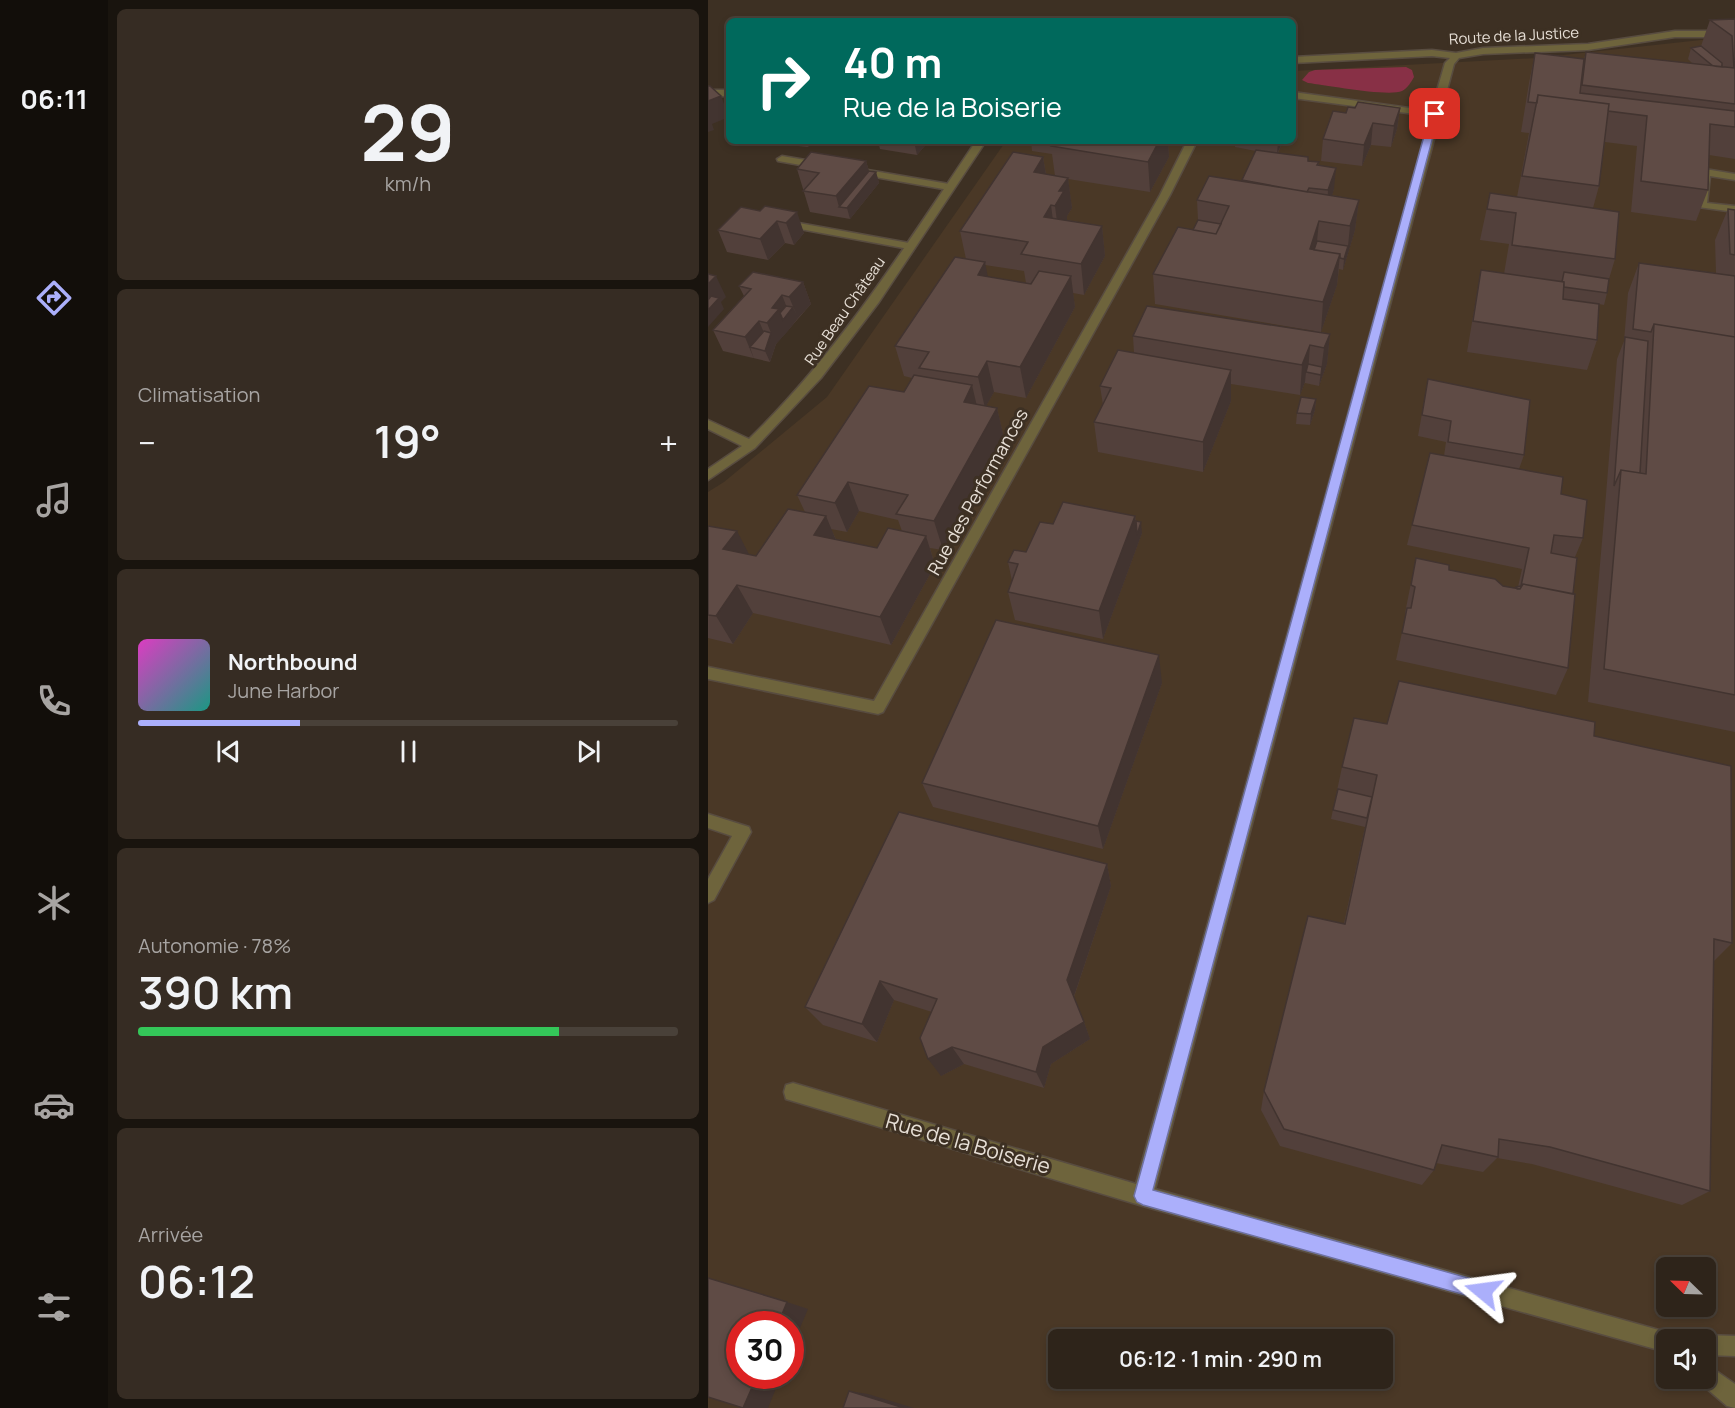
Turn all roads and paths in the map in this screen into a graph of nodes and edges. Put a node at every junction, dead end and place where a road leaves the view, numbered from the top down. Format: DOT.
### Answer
graph roads {
  1 [pos="1735,34"];
  2 [pos="1456,56"];
  3 [pos="1296,60"];
  4 [pos="708,93"];
  5 [pos="726,93"];
  6 [pos="1296,95"];
  7 [pos="1435,114"];
  8 [pos="979,144"];
  9 [pos="1190,144"];
  10 [pos="782,159"];
  11 [pos="838,168"];
  12 [pos="849,170"];
  13 [pos="1735,177"];
  14 [pos="950,187"];
  15 [pos="1735,209"];
  16 [pos="769,221"];
  17 [pos="909,246"];
  18 [pos="708,424"];
  19 [pos="751,445"];
  20 [pos="708,475"];
  21 [pos="708,673"];
  22 [pos="708,821"];
  23 [pos="708,895"];
  24 [pos="794,1092"];
  25 [pos="1143,1196"];
  26 [pos="1656,1340"];
  27 [pos="1716,1345"];
  28 [pos="1735,1346"];
  29 [pos="1716,1383"];
  30 [pos="1735,1398"];
  1 -- 2 [label="street, Route de la Justice"];
  2 -- 3 [label="street, Route de la Justice"];
  2 -- 7 [label="street"];
  4 -- 5 [label="street"];
  6 -- 7 [label="street"];
  7 -- 25 [label="street"];
  8 -- 14 [label="street, Rue Beau Château"];
  9 -- 21 [label="street, Rue des Performances"];
  10 -- 11 [label="street"];
  12 -- 14 [label="street"];
  13 -- 15 [label="street"];
  14 -- 17 [label="street, Rue Beau Château"];
  16 -- 17 [label="street"];
  17 -- 19 [label="street, Rue Beau Château"];
  18 -- 19 [label="street"];
  19 -- 20 [label="street, Rue Beau Château"];
  22 -- 23 [label="street"];
  24 -- 25 [label="street, Rue de la Boiserie"];
  25 -- 26 [label="street, Rue de la Boiserie"];
  27 -- 28 [label="street"];
  29 -- 30 [label="street"];
}
